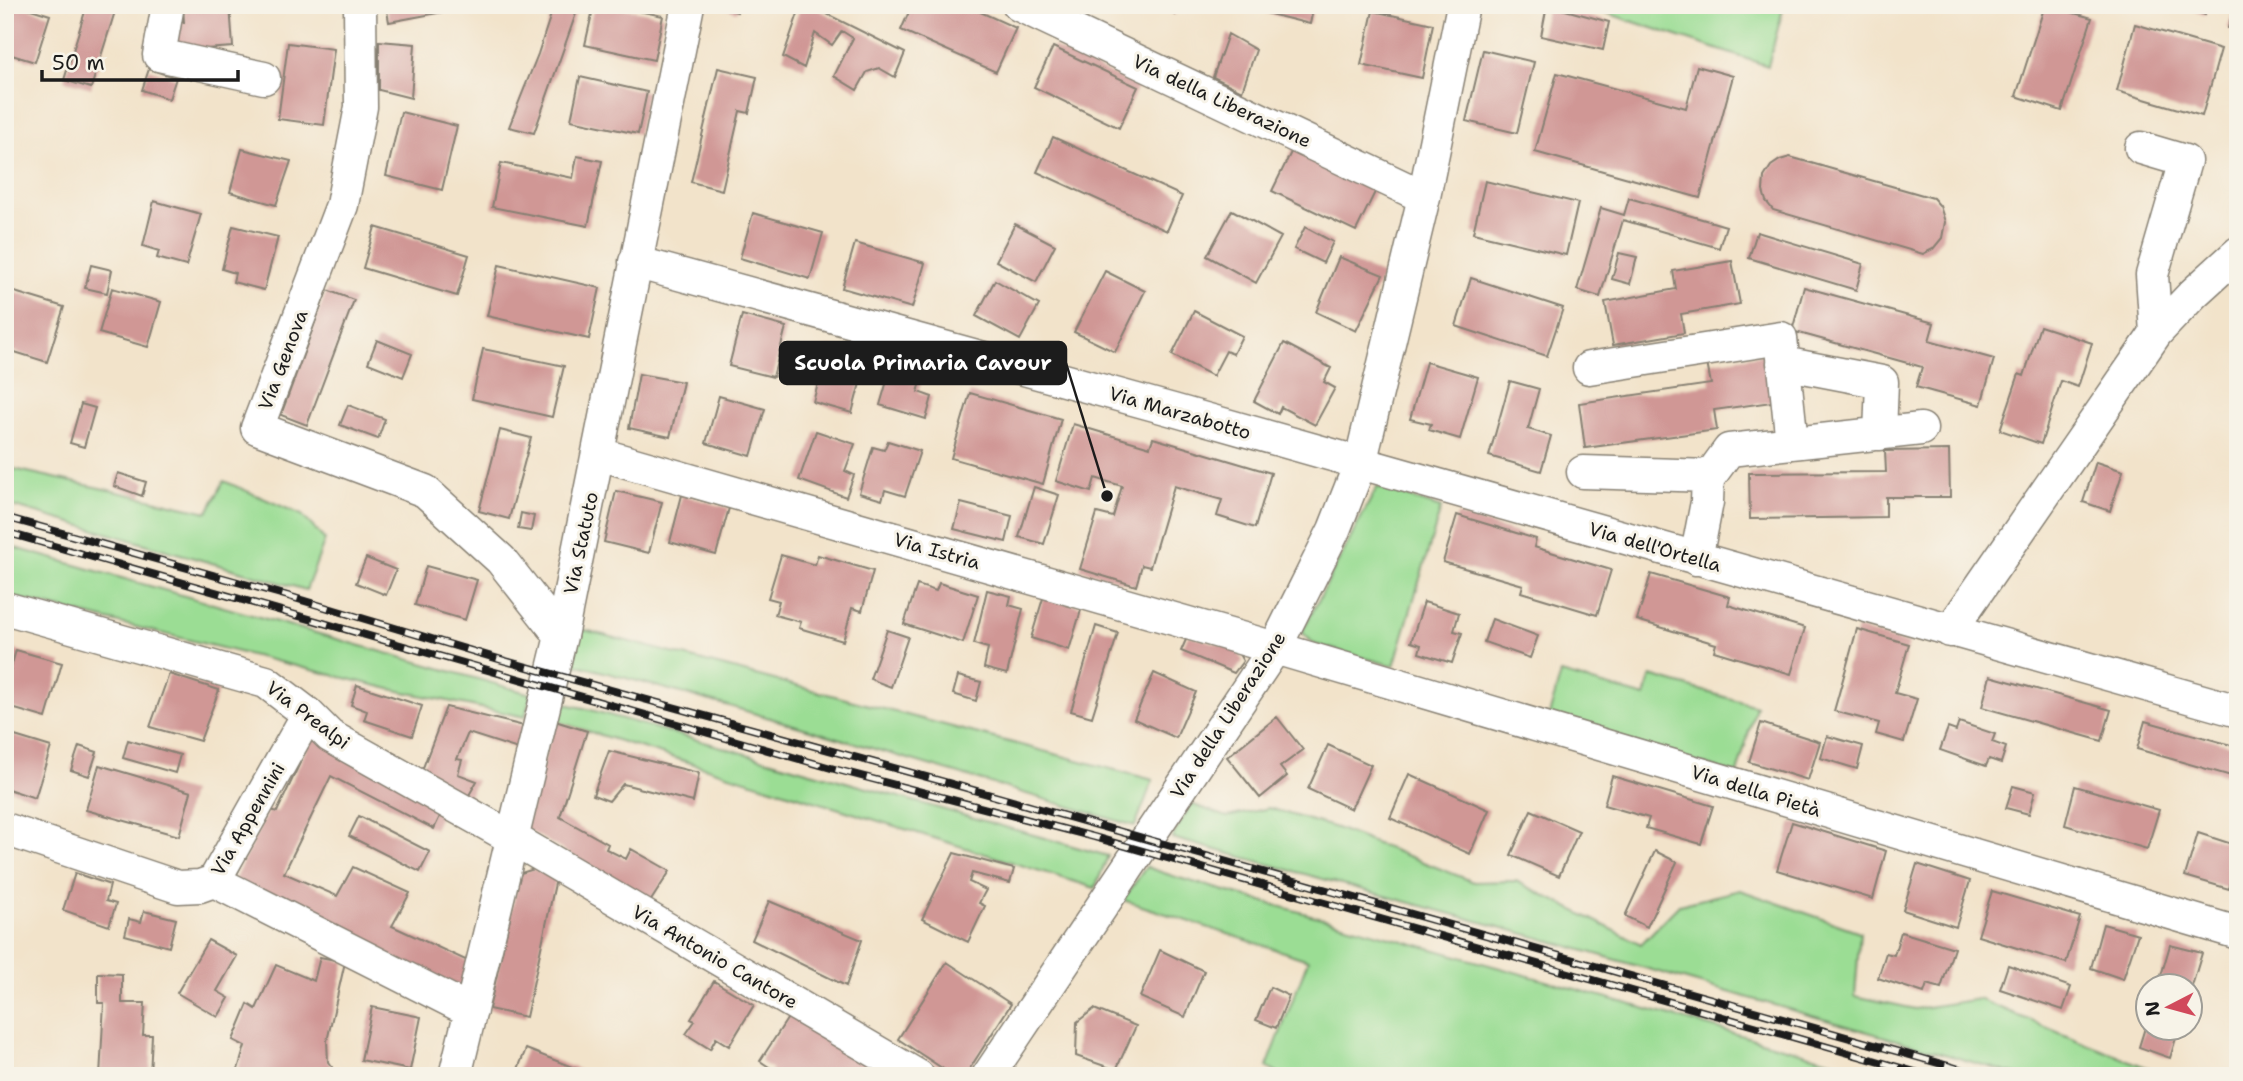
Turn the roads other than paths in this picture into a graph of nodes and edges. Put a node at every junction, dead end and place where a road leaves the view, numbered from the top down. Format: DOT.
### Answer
graph roads {
  1 [pos="168,5"];
  2 [pos="360,5"];
  3 [pos="688,5"];
  4 [pos="1019,5"];
  5 [pos="1463,5"];
  6 [pos="264,78"];
  7 [pos="2141,148"];
  8 [pos="1424,197"];
  9 [pos="2238,253"];
  10 [pos="635,262"];
  11 [pos="2156,333"];
  12 [pos="1783,363"];
  13 [pos="1589,368"];
  14 [pos="1921,429"];
  15 [pos="1880,434"];
  16 [pos="1792,443"];
  17 [pos="599,454"];
  18 [pos="1360,464"];
  19 [pos="1583,472"];
  20 [pos="1708,477"];
  21 [pos="1696,559"];
  22 [pos="5,608"];
  23 [pos="1950,631"];
  24 [pos="561,636"];
  25 [pos="1275,648"];
  26 [pos="2238,710"];
  27 [pos="308,714"];
  28 [pos="5,829"];
  29 [pos="512,838"];
  30 [pos="214,881"];
  31 [pos="2238,933"];
  32 [pos="471,1011"];
  33 [pos="455,1076"];
  34 [pos="918,1076"];
  35 [pos="988,1076"];
  1 -- 6 [label="street"];
  2 -- 24 [label="street, Via Genova"];
  3 -- 10 [label="street, Via Statuto"];
  4 -- 8 [label="street, Via della Liberazione"];
  5 -- 8 [label="street, Via della Liberazione"];
  7 -- 11 [label="street"];
  8 -- 18 [label="street, Via della Liberazione"];
  9 -- 11 [label="street"];
  10 -- 17 [label="street, Via Statuto"];
  10 -- 18 [label="street, Via Marzabotto"];
  11 -- 23 [label="street"];
  12 -- 13 [label="street"];
  12 -- 15 [label="street"];
  12 -- 16 [label="street"];
  14 -- 15 [label="street"];
  15 -- 16 [label="street"];
  16 -- 20 [label="street"];
  17 -- 24 [label="street, Via Statuto"];
  17 -- 25 [label="street, Via Istria"];
  18 -- 21 [label="street, Via dell'Ortella"];
  18 -- 25 [label="street, Via della Liberazione"];
  19 -- 20 [label="street"];
  20 -- 21 [label="street"];
  21 -- 23 [label="street, Via dell'Ortella"];
  22 -- 27 [label="street, Via Prealpi"];
  23 -- 26 [label="street, Via dell'Ortella"];
  24 -- 29 [label="street, Via Statuto"];
  25 -- 31 [label="street, Via della Pietà"];
  25 -- 35 [label="street, Via della Liberazione"];
  27 -- 29 [label="street, Via Prealpi"];
  27 -- 30 [label="street, Via Appennini"];
  28 -- 30 [label="street, Via Appennini"];
  29 -- 32 [label="street, Via Statuto"];
  29 -- 34 [label="street, Via Antonio Cantore"];
  30 -- 32 [label="street"];
  32 -- 33 [label="street, Via Statuto"];
}
